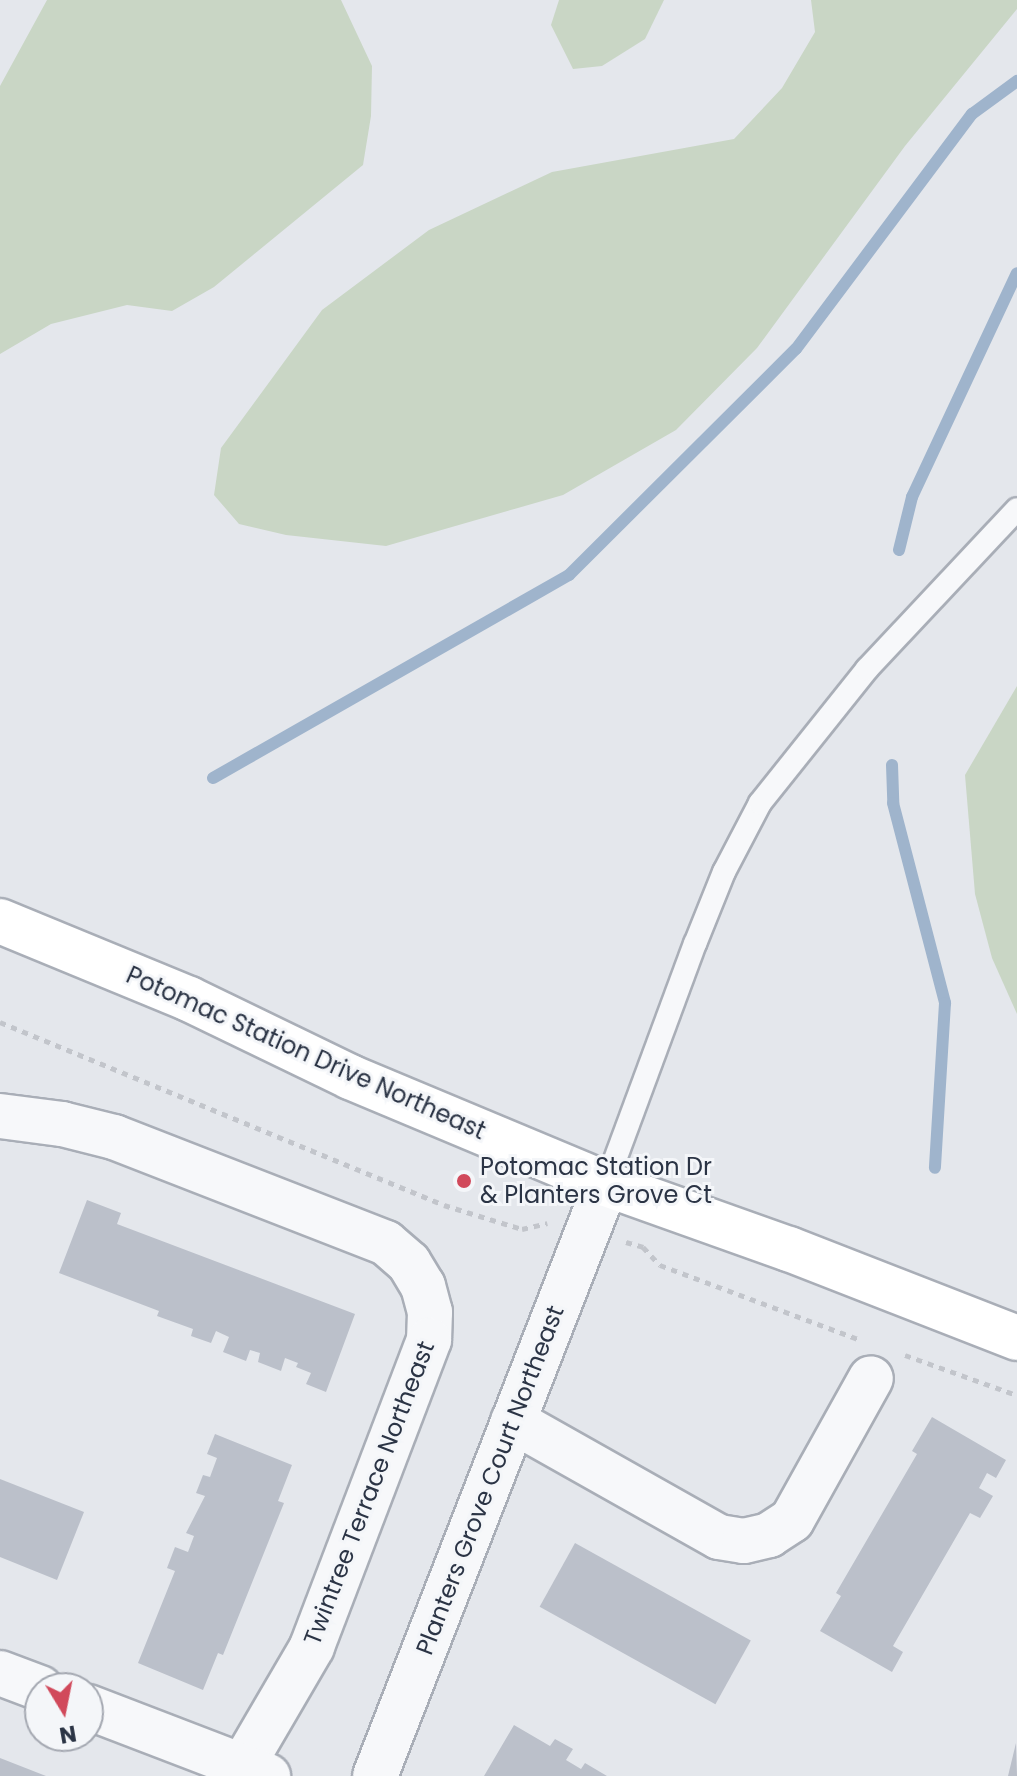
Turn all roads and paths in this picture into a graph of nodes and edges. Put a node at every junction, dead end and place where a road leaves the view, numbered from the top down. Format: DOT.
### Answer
graph roads {
  1 [pos="1017,509"];
  2 [pos="0,921"];
  3 [pos="0,1022"];
  4 [pos="0,1116"];
  5 [pos="606,1184"];
  6 [pos="587,1231"];
  7 [pos="1017,1338"];
  8 [pos="881,1358"];
  9 [pos="1017,1395"];
  10 [pos="513,1421"];
  11 [pos="0,1673"];
  12 [pos="24,1682"];
  13 [pos="104,1713"];
  14 [pos="256,1771"];
  15 [pos="375,1776"];
  1 -- 5 [label="lane"];
  2 -- 5 [label="street, Potomac Station Drive Northeast"];
  3 -- 6 [label="path"];
  4 -- 14 [label="street, Twintree Terrace Northeast"];
  5 -- 6 [label="street, Planters Grove Court Northeast"];
  5 -- 7 [label="street, Potomac Station Drive Northeast"];
  6 -- 8 [label="path"];
  6 -- 10 [label="street, Planters Grove Court Northeast"];
  8 -- 9 [label="path"];
  8 -- 10 [label="street"];
  10 -- 15 [label="street, Planters Grove Court Northeast"];
  11 -- 12 [label="street"];
  13 -- 14 [label="street"];
}
